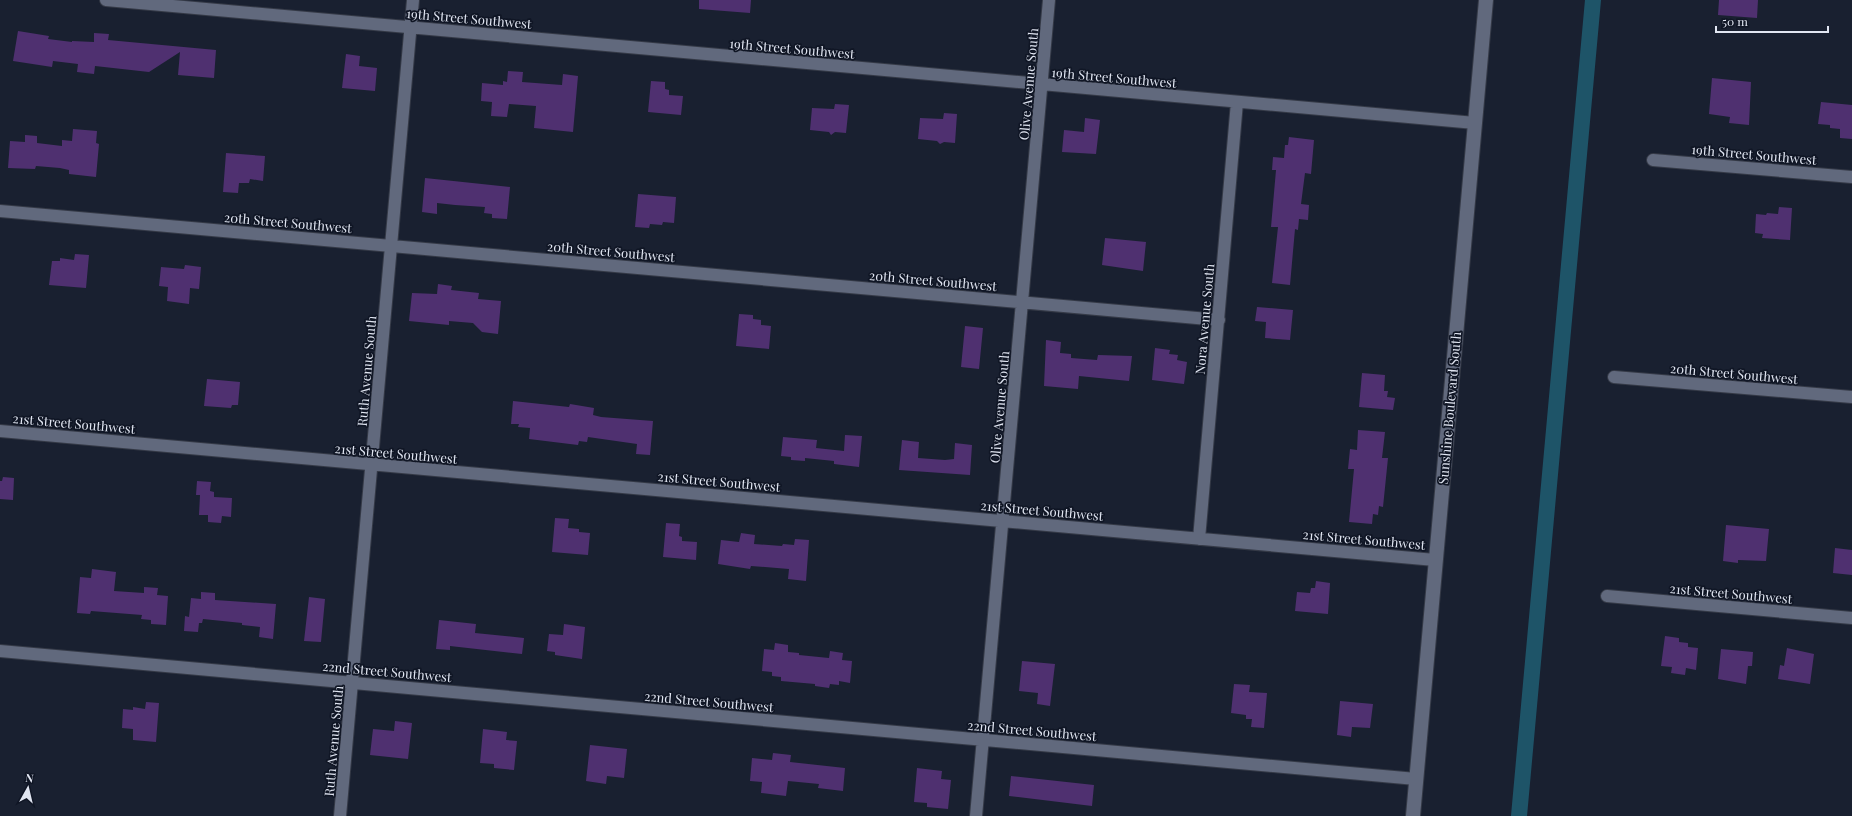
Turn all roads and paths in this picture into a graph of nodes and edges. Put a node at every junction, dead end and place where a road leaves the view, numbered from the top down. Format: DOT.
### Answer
graph roads {
  1 [pos="106,0"];
  2 [pos="413,0"];
  3 [pos="1049,0"];
  4 [pos="1486,0"];
  5 [pos="411,27"];
  6 [pos="1042,85"];
  7 [pos="1237,102"];
  8 [pos="1475,123"];
  9 [pos="1653,160"];
  10 [pos="1852,177"];
  11 [pos="0,211"];
  12 [pos="392,246"];
  13 [pos="1022,302"];
  14 [pos="1218,320"];
  15 [pos="1614,377"];
  16 [pos="1852,397"];
  17 [pos="0,431"];
  18 [pos="372,465"];
  19 [pos="1002,521"];
  20 [pos="1199,539"];
  21 [pos="1435,560"];
  22 [pos="1607,596"];
  23 [pos="1852,618"];
  24 [pos="0,650"];
  25 [pos="352,682"];
  26 [pos="982,739"];
  27 [pos="1416,779"];
  28 [pos="340,816"];
  29 [pos="976,816"];
  30 [pos="1413,816"];
  1 -- 5 [label="street, 19th Street Southwest"];
  2 -- 5 [label="street, Ruth Avenue South"];
  3 -- 6 [label="street, Olive Avenue South"];
  4 -- 8 [label="street, Sunshine Boulevard South"];
  5 -- 6 [label="street, 19th Street Southwest"];
  5 -- 12 [label="street, Ruth Avenue South"];
  6 -- 7 [label="street, 19th Street Southwest"];
  6 -- 13 [label="street, Olive Avenue South"];
  7 -- 8 [label="street, 19th Street Southwest"];
  7 -- 14 [label="street, Nora Avenue South"];
  8 -- 21 [label="street, Sunshine Boulevard South"];
  9 -- 10 [label="street, 19th Street Southwest"];
  11 -- 12 [label="street, 20th Street Southwest"];
  12 -- 13 [label="street, 20th Street Southwest"];
  12 -- 18 [label="street, Ruth Avenue South"];
  13 -- 14 [label="street, 20th Street Southwest"];
  13 -- 19 [label="street, Olive Avenue South"];
  14 -- 20 [label="street, Nora Avenue South"];
  15 -- 16 [label="street, 20th Street Southwest"];
  17 -- 18 [label="street, 21st Street Southwest"];
  18 -- 19 [label="street, 21st Street Southwest"];
  18 -- 25 [label="street, Ruth Avenue South"];
  19 -- 20 [label="street, 21st Street Southwest"];
  19 -- 26 [label="street, Olive Avenue South"];
  20 -- 21 [label="street, 21st Street Southwest"];
  21 -- 27 [label="street, Sunshine Boulevard South"];
  22 -- 23 [label="street, 21st Street Southwest"];
  24 -- 25 [label="street, 22nd Street Southwest"];
  25 -- 26 [label="street, 22nd Street Southwest"];
  25 -- 28 [label="street, Ruth Avenue South"];
  26 -- 27 [label="street, 22nd Street Southwest"];
  26 -- 29 [label="street, Olive Avenue South"];
  27 -- 30 [label="street, Sunshine Boulevard South"];
}
